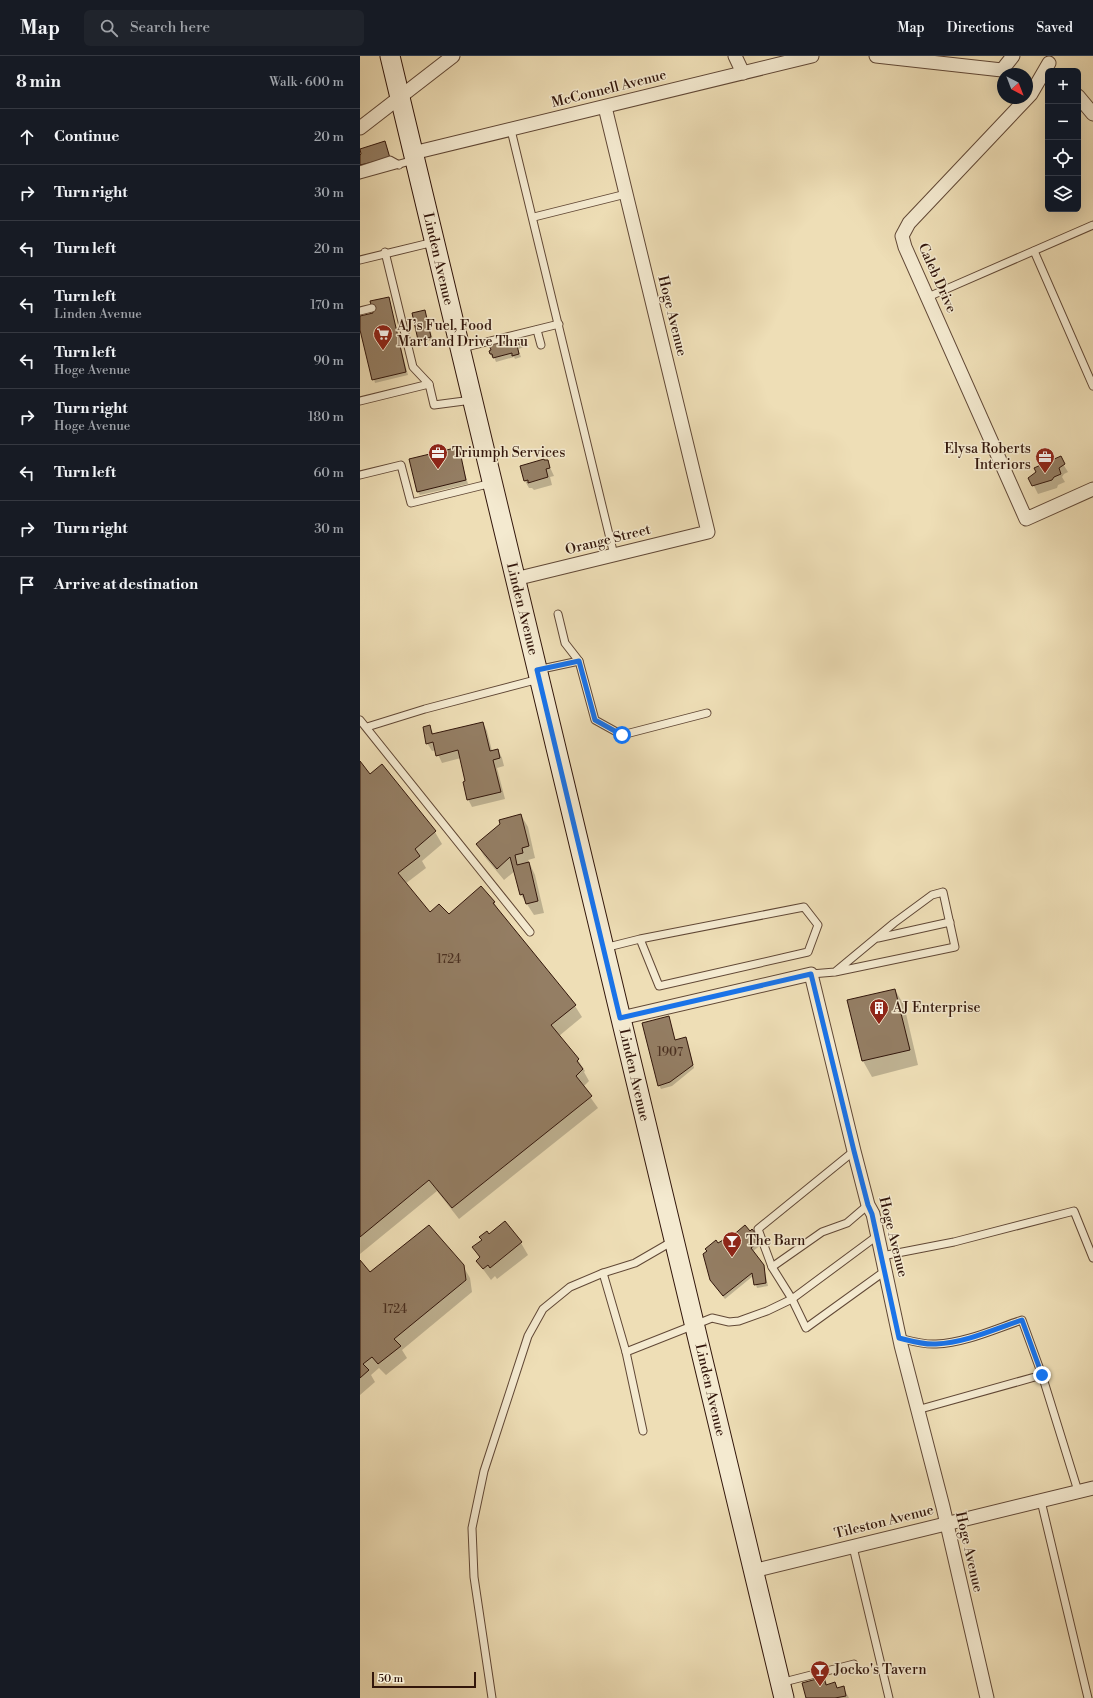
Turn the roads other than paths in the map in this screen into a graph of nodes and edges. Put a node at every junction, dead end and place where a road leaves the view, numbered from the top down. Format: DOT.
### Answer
graph roads {
  1 [pos="390,56"];
  2 [pos="453,56"];
  3 [pos="735,56"];
  4 [pos="812,56"];
  5 [pos="876,56"];
  6 [pos="1013,56"];
  7 [pos="892,57"];
  8 [pos="1049,63"];
  9 [pos="744,73"];
  10 [pos="400,97"];
  11 [pos="1081,100"];
  12 [pos="605,107"];
  13 [pos="1093,114"];
  14 [pos="360,128"];
  15 [pos="511,130"];
  16 [pos="409,159"];
  17 [pos="360,170"];
  18 [pos="360,176"];
  19 [pos="626,194"];
  20 [pos="534,217"];
  21 [pos="1093,225"];
  22 [pos="435,242"];
  23 [pos="1034,251"];
  24 [pos="385,252"];
  25 [pos="360,260"];
  26 [pos="928,297"];
  27 [pos="398,302"];
  28 [pos="390,303"];
  29 [pos="372,308"];
  30 [pos="360,311"];
  31 [pos="559,324"];
  32 [pos="537,330"];
  33 [pos="541,345"];
  34 [pos="460,349"];
  35 [pos="429,384"];
  36 [pos="1093,386"];
  37 [pos="472,400"];
  38 [pos="360,401"];
  39 [pos="360,475"];
  40 [pos="492,483"];
  41 [pos="1093,489"];
  42 [pos="708,532"];
  43 [pos="614,555"];
  44 [pos="515,579"];
  45 [pos="558,614"];
  46 [pos="579,661"];
  47 [pos="538,674"];
  48 [pos="707,713"];
  49 [pos="360,720"];
  50 [pos="367,727"];
  51 [pos="950,922"];
  52 [pos="530,932"];
  53 [pos="877,938"];
  54 [pos="640,939"];
  55 [pos="604,948"];
  56 [pos="835,972"];
  57 [pos="811,974"];
  58 [pos="620,1018"];
  59 [pos="854,1151"];
  60 [pos="868,1205"];
  61 [pos="878,1236"];
  62 [pos="673,1241"];
  63 [pos="882,1256"];
  64 [pos="1093,1258"];
  65 [pos="772,1267"];
  66 [pos="885,1271"];
  67 [pos="604,1273"];
  68 [pos="792,1299"];
  69 [pos="694,1326"];
  70 [pos="899,1338"];
  71 [pos="626,1352"];
  72 [pos="1042,1375"];
  73 [pos="917,1410"];
  74 [pos="643,1431"];
  75 [pos="1093,1488"];
  76 [pos="1078,1492"];
  77 [pos="1041,1501"];
  78 [pos="946,1524"];
  79 [pos="853,1546"];
  80 [pos="753,1571"];
  81 [pos="854,1664"];
  82 [pos="782,1690"];
  83 [pos="492,1698"];
  84 [pos="889,1698"];
  85 [pos="988,1698"];
  86 [pos="1088,1698"];
  1 -- 10 [label="street, Linden Avenue"];
  2 -- 10 [label="street"];
  3 -- 9 [label="street"];
  4 -- 9 [label="street, McConnell Avenue"];
  5 -- 7 [label="street"];
  6 -- 7 [label="street"];
  8 -- 26 [label="street, Caleb Drive"];
  9 -- 12 [label="street, McConnell Avenue"];
  10 -- 14 [label="street"];
  10 -- 16 [label="street, Linden Avenue"];
  11 -- 13 [label="street"];
  12 -- 15 [label="street, McConnell Avenue"];
  12 -- 19 [label="street, Hoge Avenue"];
  15 -- 16 [label="street, McConnell Avenue"];
  15 -- 20 [label="lane"];
  16 -- 17 [label="lane"];
  16 -- 18 [label="lane"];
  16 -- 22 [label="street, Linden Avenue"];
  19 -- 20 [label="lane"];
  19 -- 42 [label="street, Hoge Avenue"];
  20 -- 31 [label="lane"];
  21 -- 23 [label="lane"];
  22 -- 24 [label="lane"];
  22 -- 34 [label="street, Linden Avenue"];
  23 -- 26 [label="lane"];
  23 -- 36 [label="lane"];
  24 -- 25 [label="lane"];
  24 -- 27 [label="lane"];
  26 -- 41 [label="street, Caleb Drive"];
  27 -- 28 [label="lane"];
  27 -- 35 [label="lane"];
  29 -- 30 [label="lane"];
  31 -- 32 [label="lane"];
  31 -- 43 [label="lane"];
  32 -- 33 [label="lane"];
  32 -- 34 [label="lane"];
  34 -- 37 [label="street, Linden Avenue"];
  35 -- 37 [label="lane"];
  35 -- 38 [label="lane"];
  37 -- 40 [label="street, Linden Avenue"];
  39 -- 40 [label="lane"];
  40 -- 44 [label="street, Linden Avenue"];
  42 -- 43 [label="street, Orange Street"];
  43 -- 44 [label="street, Orange Street"];
  44 -- 47 [label="street, Linden Avenue"];
  45 -- 46 [label="lane"];
  46 -- 47 [label="lane"];
  46 -- 48 [label="lane"];
  47 -- 50 [label="lane"];
  47 -- 55 [label="street, Linden Avenue"];
  49 -- 50 [label="lane"];
  50 -- 52 [label="lane"];
  51 -- 53 [label="lane"];
  51 -- 53 [label="lane"];
  51 -- 56 [label="lane"];
  53 -- 56 [label="lane"];
  54 -- 54 [label="lane"];
  54 -- 55 [label="lane"];
  55 -- 58 [label="street, Linden Avenue"];
  56 -- 57 [label="lane"];
  57 -- 58 [label="street"];
  57 -- 59 [label="street, Hoge Avenue"];
  58 -- 62 [label="street, Linden Avenue"];
  59 -- 60 [label="street, Hoge Avenue"];
  59 -- 65 [label="lane"];
  60 -- 61 [label="street, Hoge Avenue"];
  60 -- 65 [label="lane"];
  61 -- 63 [label="street, Hoge Avenue"];
  61 -- 68 [label="lane"];
  62 -- 67 [label="lane"];
  62 -- 69 [label="street, Linden Avenue"];
  63 -- 64 [label="lane"];
  63 -- 66 [label="street, Hoge Avenue"];
  65 -- 68 [label="lane"];
  66 -- 68 [label="lane"];
  66 -- 70 [label="street, Hoge Avenue"];
  67 -- 71 [label="lane"];
  67 -- 83 [label="lane"];
  68 -- 69 [label="lane"];
  69 -- 71 [label="lane"];
  69 -- 80 [label="street, Linden Avenue"];
  70 -- 72 [label="lane"];
  70 -- 73 [label="street, Hoge Avenue"];
  71 -- 74 [label="lane"];
  72 -- 73 [label="lane"];
  72 -- 76 [label="lane"];
  73 -- 78 [label="street, Hoge Avenue"];
  75 -- 76 [label="street, Tileston Avenue"];
  76 -- 77 [label="street, Tileston Avenue"];
  77 -- 78 [label="street, Tileston Avenue"];
  77 -- 86 [label="lane"];
  78 -- 79 [label="street, Tileston Avenue"];
  78 -- 85 [label="street, Hoge Avenue"];
  79 -- 80 [label="street, Tileston Avenue"];
  79 -- 84 [label="lane"];
  80 -- 82 [label="street, Linden Avenue"];
  81 -- 82 [label="lane"];
}
